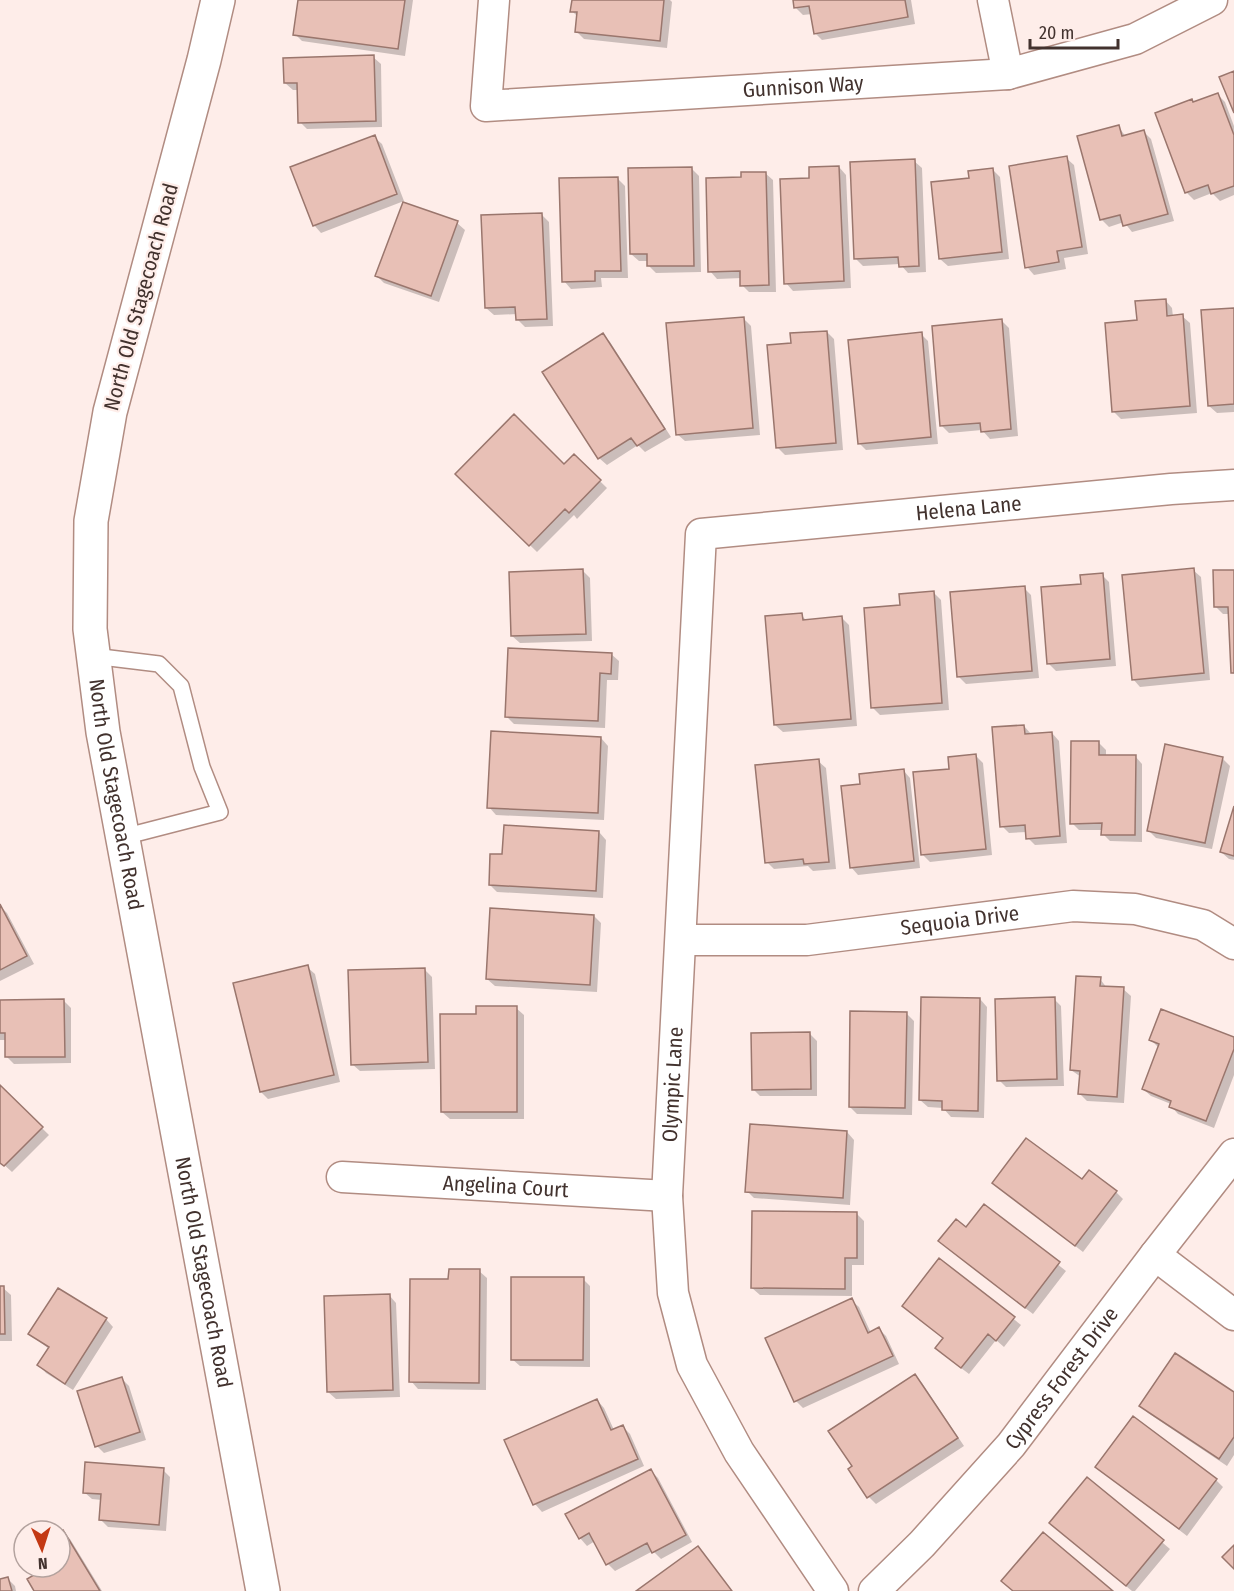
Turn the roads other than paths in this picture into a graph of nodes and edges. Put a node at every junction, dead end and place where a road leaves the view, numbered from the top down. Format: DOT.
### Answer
graph roads {
  1 [pos="218,0"];
  2 [pos="494,0"];
  3 [pos="993,0"];
  4 [pos="1212,0"];
  5 [pos="1008,74"];
  6 [pos="1234,485"];
  7 [pos="701,534"];
  8 [pos="93,656"];
  9 [pos="123,837"];
  10 [pos="681,940"];
  11 [pos="1234,944"];
  12 [pos="1234,1154"];
  13 [pos="342,1177"];
  14 [pos="667,1196"];
  15 [pos="1155,1255"];
  16 [pos="1234,1315"];
  17 [pos="263,1591"];
  18 [pos="833,1591"];
  19 [pos="874,1591"];
  1 -- 8 [label="street, North Old Stagecoach Road"];
  2 -- 5 [label="street, Gunnison Way"];
  3 -- 5 [label="street"];
  4 -- 5 [label="street, Gunnison Way"];
  6 -- 7 [label="street, Helena Lane"];
  7 -- 10 [label="street, Olympic Lane"];
  8 -- 9 [label="street, North Old Stagecoach Road"];
  8 -- 9 [label="lane"];
  9 -- 17 [label="street, North Old Stagecoach Road"];
  10 -- 11 [label="street, Sequoia Drive"];
  10 -- 14 [label="street, Olympic Lane"];
  12 -- 15 [label="street, Cypress Forest Drive"];
  13 -- 14 [label="street, Angelina Court"];
  14 -- 18 [label="street, Olympic Lane"];
  15 -- 16 [label="street"];
  15 -- 19 [label="street, Cypress Forest Drive"];
}
